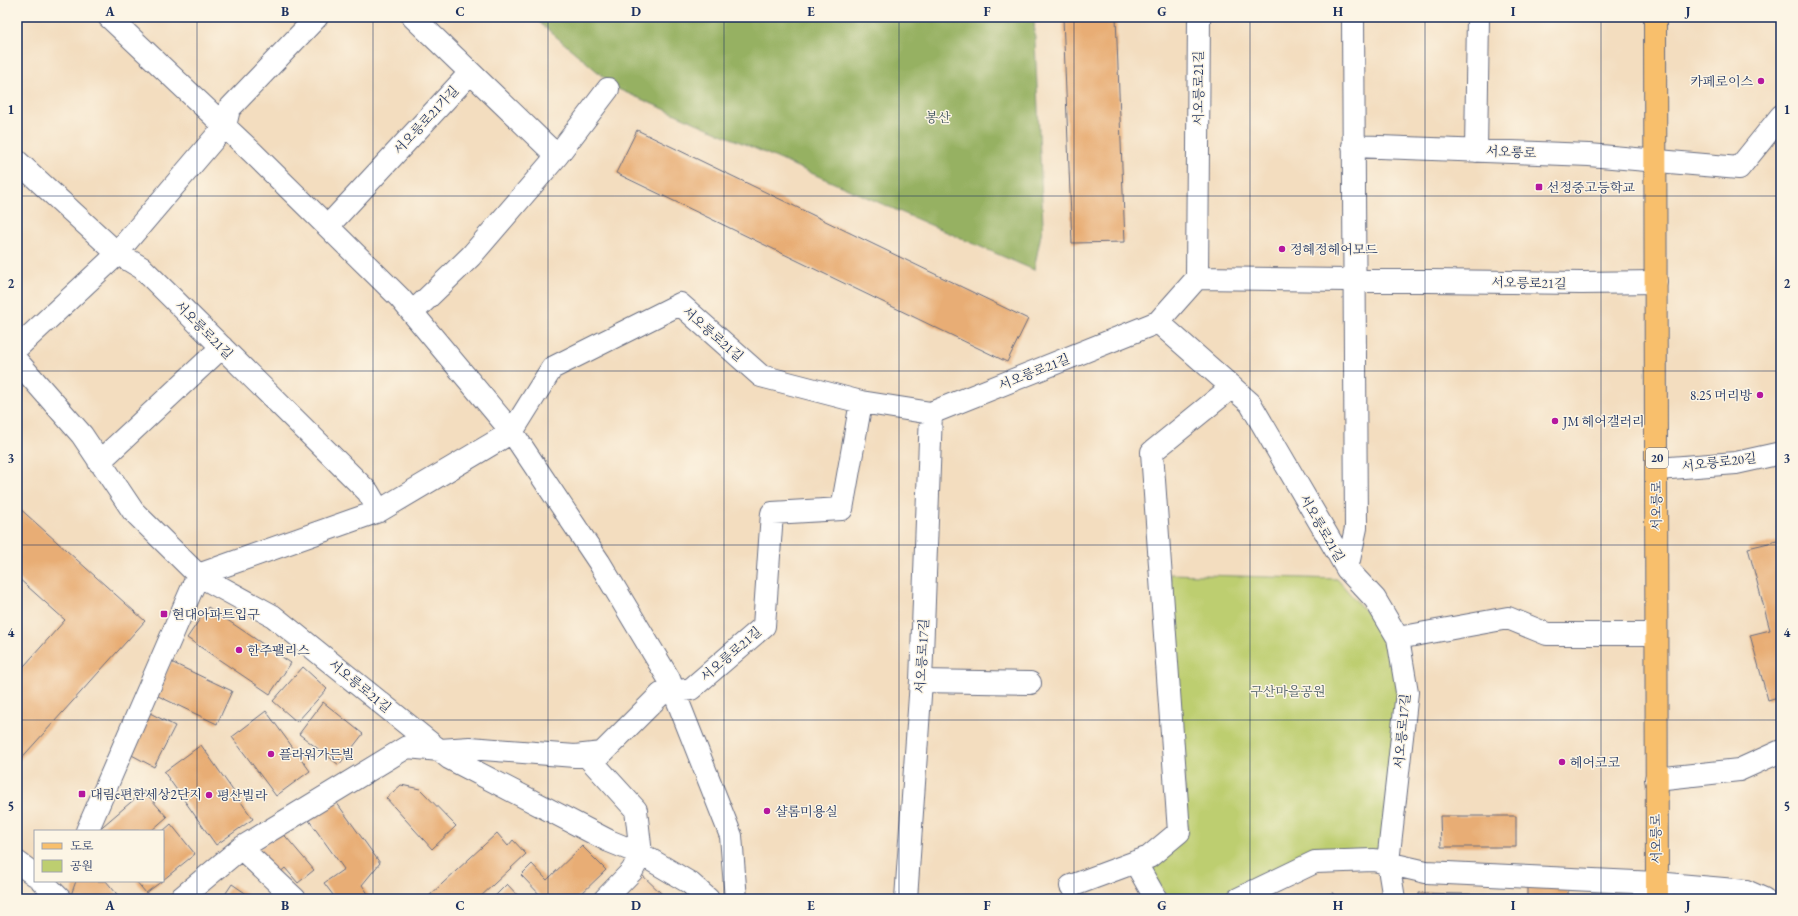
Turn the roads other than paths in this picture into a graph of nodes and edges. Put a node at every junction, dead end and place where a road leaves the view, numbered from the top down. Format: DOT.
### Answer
graph roads {
  1 [pos="317,17"];
  2 [pos="413,17"];
  3 [pos="1199,17"];
  4 [pos="1353,17"];
  5 [pos="1478,17"];
  6 [pos="1655,17"];
  7 [pos="122,21"];
  8 [pos="470,72"];
  9 [pos="608,89"];
  10 [pos="1781,116"];
  11 [pos="225,126"];
  12 [pos="1353,146"];
  13 [pos="1476,151"];
  14 [pos="557,156"];
  15 [pos="1655,161"];
  16 [pos="17,162"];
  17 [pos="328,226"];
  18 [pos="118,253"];
  19 [pos="1197,278"];
  20 [pos="1354,280"];
  21 [pos="1656,282"];
  22 [pos="413,312"];
  23 [pos="1158,322"];
  24 [pos="222,347"];
  25 [pos="17,348"];
  26 [pos="17,361"];
  27 [pos="1232,387"];
  28 [pos="861,402"];
  29 [pos="931,413"];
  30 [pos="512,432"];
  31 [pos="1781,453"];
  32 [pos="99,462"];
  33 [pos="1656,469"];
  34 [pos="379,511"];
  35 [pos="1347,569"];
  36 [pos="198,575"];
  37 [pos="1656,634"];
  38 [pos="1398,638"];
  39 [pos="921,681"];
  40 [pos="1030,683"];
  41 [pos="674,693"];
  42 [pos="440,750"];
  43 [pos="1781,751"];
  44 [pos="586,755"];
  45 [pos="1656,779"];
  46 [pos="87,830"];
  47 [pos="241,848"];
  48 [pos="641,854"];
  49 [pos="17,862"];
  50 [pos="1135,862"];
  51 [pos="1388,862"];
  52 [pos="34,874"];
  53 [pos="43,882"];
  54 [pos="1070,886"];
  55 [pos="1657,891"];
  56 [pos="60,894"];
  57 [pos="180,899"];
  58 [pos="295,899"];
  59 [pos="605,899"];
  60 [pos="708,899"];
  61 [pos="736,899"];
  62 [pos="906,899"];
  63 [pos="1156,899"];
  64 [pos="1238,899"];
  65 [pos="1394,899"];
  66 [pos="1764,899"];
  1 -- 11 [label="street"];
  2 -- 8 [label="street"];
  3 -- 19 [label="street, 서오릉로21길"];
  4 -- 12 [label="street, 서오릉로21길"];
  5 -- 13 [label="street, 서오릉로"];
  6 -- 15 [label="main road, 서오릉로 / 20"];
  7 -- 11 [label="street"];
  8 -- 14 [label="street"];
  8 -- 17 [label="street, 서오릉로21가길"];
  9 -- 14 [label="street"];
  10 -- 15 [label="street"];
  11 -- 17 [label="street"];
  11 -- 18 [label="street"];
  12 -- 13 [label="street"];
  12 -- 20 [label="street, 서오릉로21길"];
  13 -- 15 [label="street, 서오릉로"];
  14 -- 22 [label="street"];
  15 -- 21 [label="main road, 서오릉로 / 20"];
  16 -- 18 [label="street, 서오릉로21길"];
  17 -- 22 [label="street"];
  18 -- 24 [label="street, 서오릉로21길"];
  18 -- 25 [label="street"];
  19 -- 20 [label="street, 서오릉로21길"];
  19 -- 23 [label="street, 서오릉로21길"];
  20 -- 21 [label="street, 서오릉로21길"];
  20 -- 35 [label="street, 서오릉로21길"];
  21 -- 33 [label="main road, 서오릉로 / 20"];
  22 -- 30 [label="street"];
  23 -- 27 [label="street, 서오릉로21길"];
  23 -- 29 [label="street, 서오릉로21길"];
  24 -- 32 [label="street"];
  24 -- 34 [label="street, 서오릉로21길"];
  26 -- 32 [label="street, 서오릉로21길"];
  27 -- 35 [label="street, 서오릉로21길"];
  27 -- 50 [label="street"];
  28 -- 29 [label="street, 서오릉로21길"];
  28 -- 30 [label="street, 서오릉로21길"];
  28 -- 41 [label="street, 서오릉로21길"];
  29 -- 39 [label="street, 서오릉로17길"];
  30 -- 34 [label="street, 서오릉로21길"];
  30 -- 41 [label="street"];
  31 -- 33 [label="street, 서오릉로20길"];
  32 -- 36 [label="street, 서오릉로21길"];
  33 -- 37 [label="main road, 서오릉로 / 20"];
  34 -- 36 [label="street, 서오릉로21길"];
  35 -- 38 [label="street, 서오릉로17길"];
  36 -- 42 [label="street, 서오릉로21길"];
  36 -- 46 [label="street"];
  37 -- 38 [label="street"];
  37 -- 45 [label="main road, 서오릉로 / 20"];
  38 -- 51 [label="street, 서오릉로17길"];
  39 -- 40 [label="street"];
  39 -- 62 [label="street, 서오릉로17길"];
  41 -- 44 [label="street, 서오릉로21길"];
  41 -- 61 [label="street"];
  42 -- 44 [label="street, 서오릉로21길"];
  42 -- 47 [label="street"];
  42 -- 48 [label="street, 서오릉로21길"];
  43 -- 45 [label="street"];
  44 -- 48 [label="street"];
  45 -- 55 [label="main road, 서오릉로 / 20"];
  47 -- 57 [label="street"];
  47 -- 58 [label="street"];
  48 -- 59 [label="street"];
  48 -- 60 [label="street, 서오릉로21길"];
  49 -- 52 [label="street"];
  50 -- 54 [label="street"];
  50 -- 63 [label="street"];
  51 -- 55 [label="street"];
  51 -- 64 [label="street"];
  51 -- 65 [label="street, 서오릉로17길"];
  53 -- 56 [label="street"];
  55 -- 66 [label="street"];
}
